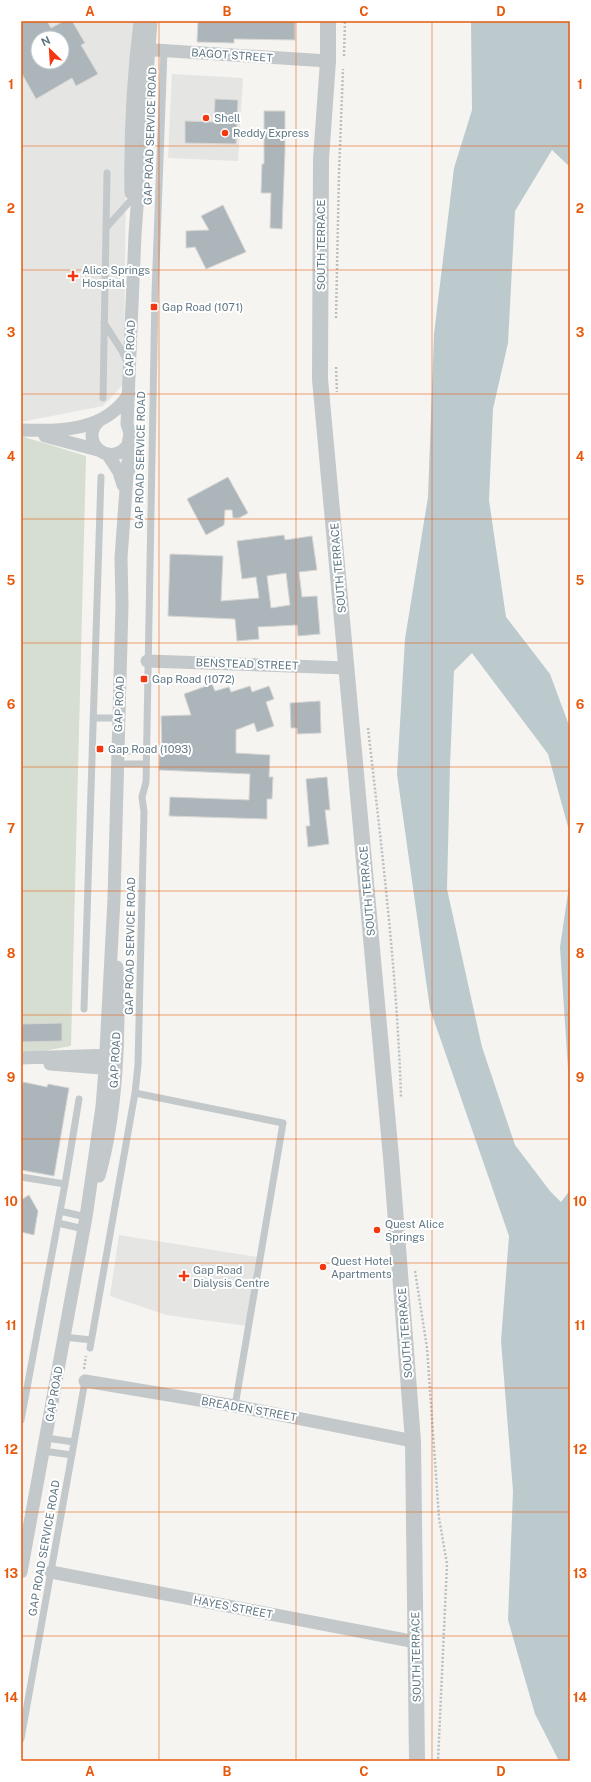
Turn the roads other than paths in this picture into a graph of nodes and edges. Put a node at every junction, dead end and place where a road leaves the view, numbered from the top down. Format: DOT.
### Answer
graph roads {
  1 [pos="140,21"];
  2 [pos="151,21"];
  3 [pos="328,21"];
  4 [pos="143,49"];
  5 [pos="164,50"];
  6 [pos="336,60"];
  7 [pos="107,173"];
  8 [pos="131,200"];
  9 [pos="106,228"];
  10 [pos="135,234"];
  11 [pos="104,323"];
  12 [pos="130,370"];
  13 [pos="129,394"];
  14 [pos="103,398"];
  15 [pos="102,419"];
  16 [pos="127,424"];
  17 [pos="21,429"];
  18 [pos="128,445"];
  19 [pos="103,452"];
  20 [pos="128,461"];
  21 [pos="101,477"];
  22 [pos="125,490"];
  23 [pos="122,605"];
  24 [pos="147,661"];
  25 [pos="347,668"];
  26 [pos="93,718"];
  27 [pos="119,718"];
  28 [pos="118,751"];
  29 [pos="146,751"];
  30 [pos="118,764"];
  31 [pos="146,764"];
  32 [pos="84,1009"];
  33 [pos="110,1055"];
  34 [pos="21,1058"];
  35 [pos="21,1062"];
  36 [pos="110,1069"];
  37 [pos="135,1094"];
  38 [pos="79,1099"];
  39 [pos="21,1177"];
  40 [pos="66,1184"];
  41 [pos="60,1211"];
  42 [pos="58,1223"];
  43 [pos="85,1223"];
  44 [pos="64,1337"];
  45 [pos="85,1381"];
  46 [pos="235,1406"];
  47 [pos="21,1420"];
  48 [pos="413,1441"];
  49 [pos="74,1442"];
  50 [pos="44,1444"];
  51 [pos="72,1456"];
  52 [pos="21,1572"];
  53 [pos="51,1572"];
  54 [pos="416,1642"];
  55 [pos="21,1739"];
  56 [pos="418,1761"];
  1 -- 4 [label="street, GAP ROAD"];
  2 -- 4 [label="street, GAP ROAD"];
  3 -- 6 [label="street, SOUTH TERRACE"];
  4 -- 5 [label="street, BAGOT STREET"];
  4 -- 8 [label="street, GAP ROAD"];
  4 -- 10 [label="street, GAP ROAD"];
  5 -- 6 [label="street, BAGOT STREET"];
  5 -- 24 [label="lane, GAP ROAD SERVICE ROAD"];
  6 -- 25 [label="street, SOUTH TERRACE"];
  7 -- 9 [label="lane"];
  8 -- 9 [label="lane, GAP ROAD SERVICE ROAD"];
  8 -- 10 [label="street, GAP ROAD"];
  9 -- 11 [label="lane"];
  10 -- 12 [label="street, GAP ROAD"];
  11 -- 12 [label="lane"];
  11 -- 14 [label="lane"];
  12 -- 13 [label="street, GAP ROAD"];
  13 -- 15 [label="street"];
  13 -- 16 [label="street, GAP ROAD"];
  15 -- 16 [label="street"];
  15 -- 17 [label="street"];
  15 -- 19 [label="street"];
  16 -- 18 [label="street, GAP ROAD"];
  17 -- 19 [label="street"];
  18 -- 19 [label="street"];
  18 -- 20 [label="street, GAP ROAD"];
  19 -- 22 [label="street"];
  20 -- 22 [label="street, GAP ROAD"];
  20 -- 23 [label="street, GAP ROAD"];
  21 -- 26 [label="lane"];
  22 -- 23 [label="street, GAP ROAD"];
  23 -- 27 [label="street, GAP ROAD"];
  24 -- 25 [label="street, BENSTEAD STREET"];
  24 -- 29 [label="lane, GAP ROAD SERVICE ROAD"];
  25 -- 48 [label="street, SOUTH TERRACE"];
  26 -- 27 [label="lane"];
  26 -- 32 [label="lane"];
  27 -- 28 [label="street, GAP ROAD"];
  28 -- 29 [label="lane"];
  28 -- 30 [label="street, GAP ROAD"];
  29 -- 31 [label="lane, GAP ROAD SERVICE ROAD"];
  30 -- 31 [label="lane"];
  30 -- 33 [label="street, GAP ROAD"];
  31 -- 37 [label="lane, GAP ROAD SERVICE ROAD"];
  33 -- 34 [label="street"];
  33 -- 36 [label="street, GAP ROAD"];
  35 -- 36 [label="street"];
  36 -- 43 [label="street, GAP ROAD"];
  37 -- 44 [label="lane, GAP ROAD SERVICE ROAD"];
  37 -- 46 [label="lane"];
  38 -- 40 [label="lane"];
  39 -- 40 [label="lane"];
  40 -- 41 [label="lane"];
  41 -- 42 [label="lane"];
  41 -- 43 [label="lane"];
  42 -- 43 [label="lane"];
  42 -- 47 [label="lane"];
  43 -- 44 [label="street, GAP ROAD"];
  44 -- 50 [label="street, GAP ROAD"];
  45 -- 46 [label="street, BREADEN STREET"];
  45 -- 49 [label="lane, GAP ROAD SERVICE ROAD"];
  46 -- 48 [label="street, BREADEN STREET"];
  48 -- 54 [label="street, SOUTH TERRACE"];
  49 -- 50 [label="lane"];
  49 -- 51 [label="lane, GAP ROAD SERVICE ROAD"];
  50 -- 51 [label="lane"];
  50 -- 52 [label="street, GAP ROAD"];
  51 -- 53 [label="lane, GAP ROAD SERVICE ROAD"];
  53 -- 54 [label="street, HAYES STREET"];
  53 -- 55 [label="lane, GAP ROAD SERVICE ROAD"];
  54 -- 56 [label="street, SOUTH TERRACE"];
}
